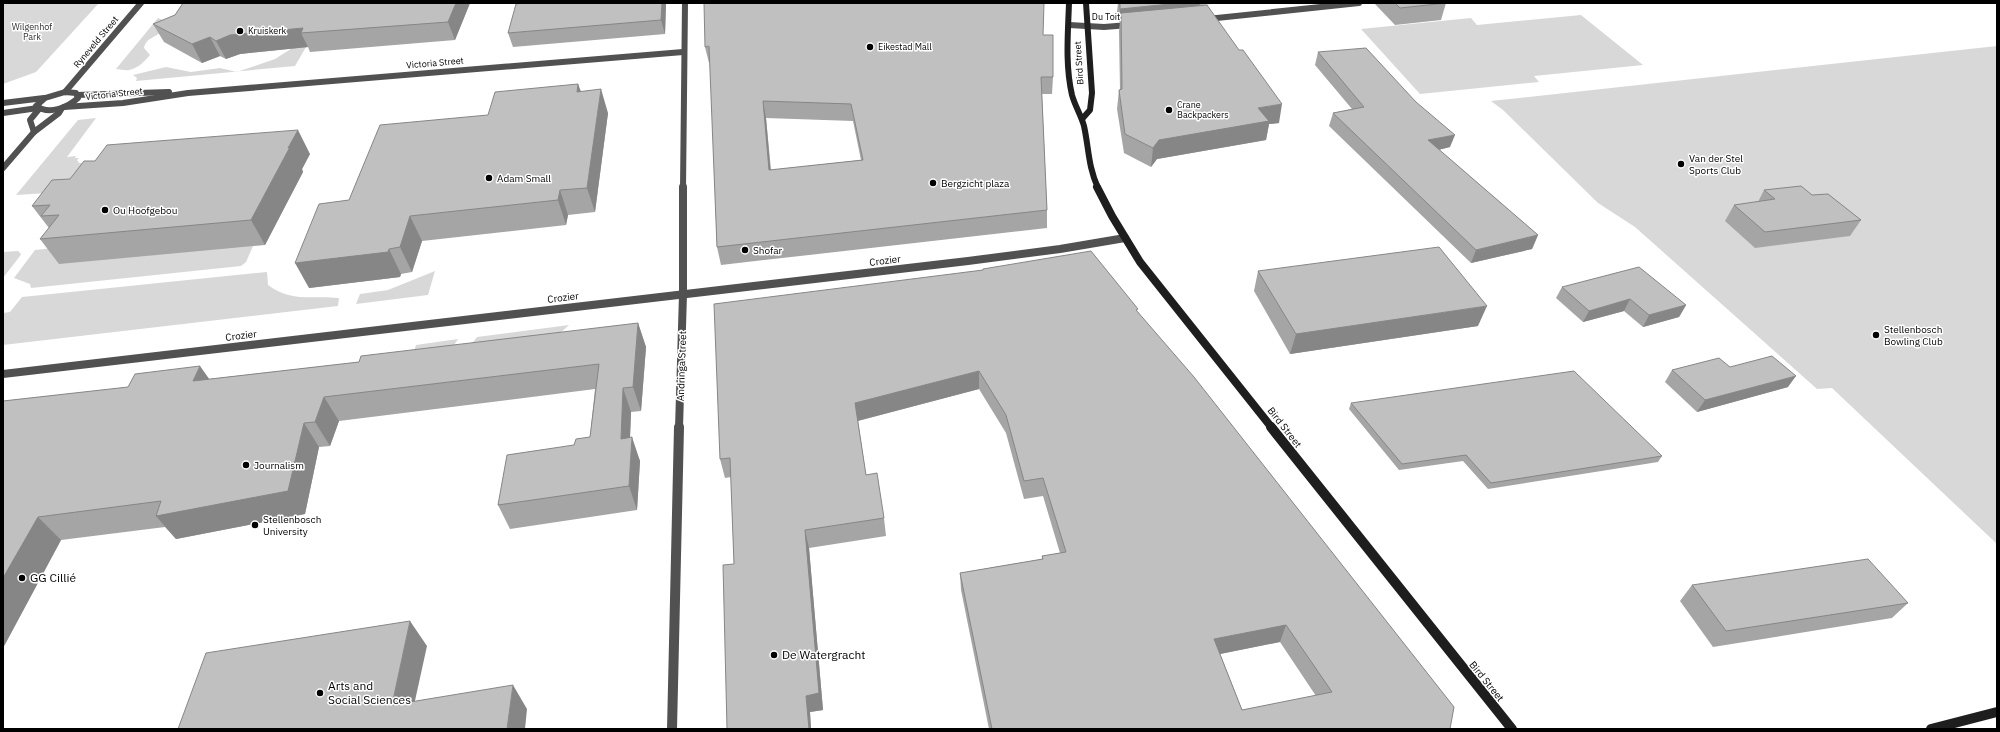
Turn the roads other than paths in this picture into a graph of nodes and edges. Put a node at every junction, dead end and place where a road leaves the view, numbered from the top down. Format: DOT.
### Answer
graph roads {
  1 [pos="141,3"];
  2 [pos="684,3"];
  3 [pos="1069,3"];
  4 [pos="1086,3"];
  5 [pos="1359,3"];
  6 [pos="1201,19"];
  7 [pos="1069,25"];
  8 [pos="1134,25"];
  9 [pos="1087,26"];
  10 [pos="683,52"];
  11 [pos="65,92"];
  12 [pos="188,93"];
  13 [pos="78,95"];
  14 [pos="44,98"];
  15 [pos="3,103"];
  16 [pos="63,107"];
  17 [pos="39,109"];
  18 [pos="3,113"];
  19 [pos="1082,119"];
  20 [pos="34,132"];
  21 [pos="3,168"];
  22 [pos="1125,238"];
  23 [pos="683,294"];
  24 [pos="3,374"];
  25 [pos="1997,712"];
  26 [pos="672,729"];
  27 [pos="1512,729"];
  28 [pos="1931,729"];
  1 -- 11 [label="street, Ryneveld Street"];
  2 -- 10 [label="street, Andringa Street"];
  3 -- 7 [label="street, Bird Street"];
  4 -- 9 [label="street, Bird Street"];
  5 -- 6 [label="street"];
  7 -- 9 [label="street, Du Toit"];
  7 -- 19 [label="street, Bird Street"];
  8 -- 9 [label="street, Du Toit"];
  9 -- 19 [label="street, Bird Street"];
  10 -- 12 [label="street, Victoria Street"];
  10 -- 23 [label="street, Andringa Street"];
  11 -- 13 [label="street, Victoria Street"];
  11 -- 14 [label="street"];
  12 -- 13 [label="street, Victoria Street"];
  12 -- 16 [label="street, Victoria Street"];
  13 -- 16 [label="street"];
  14 -- 15 [label="street"];
  14 -- 17 [label="street"];
  16 -- 17 [label="street, Victoria Street"];
  16 -- 20 [label="street"];
  17 -- 18 [label="street"];
  17 -- 20 [label="street"];
  19 -- 22 [label="street, Bird Street"];
  20 -- 21 [label="street"];
  22 -- 23 [label="street, Crozier"];
  22 -- 27 [label="street, Bird Street"];
  23 -- 24 [label="street, Crozier"];
  23 -- 26 [label="street, Andringa Street"];
  25 -- 28 [label="street"];
}
